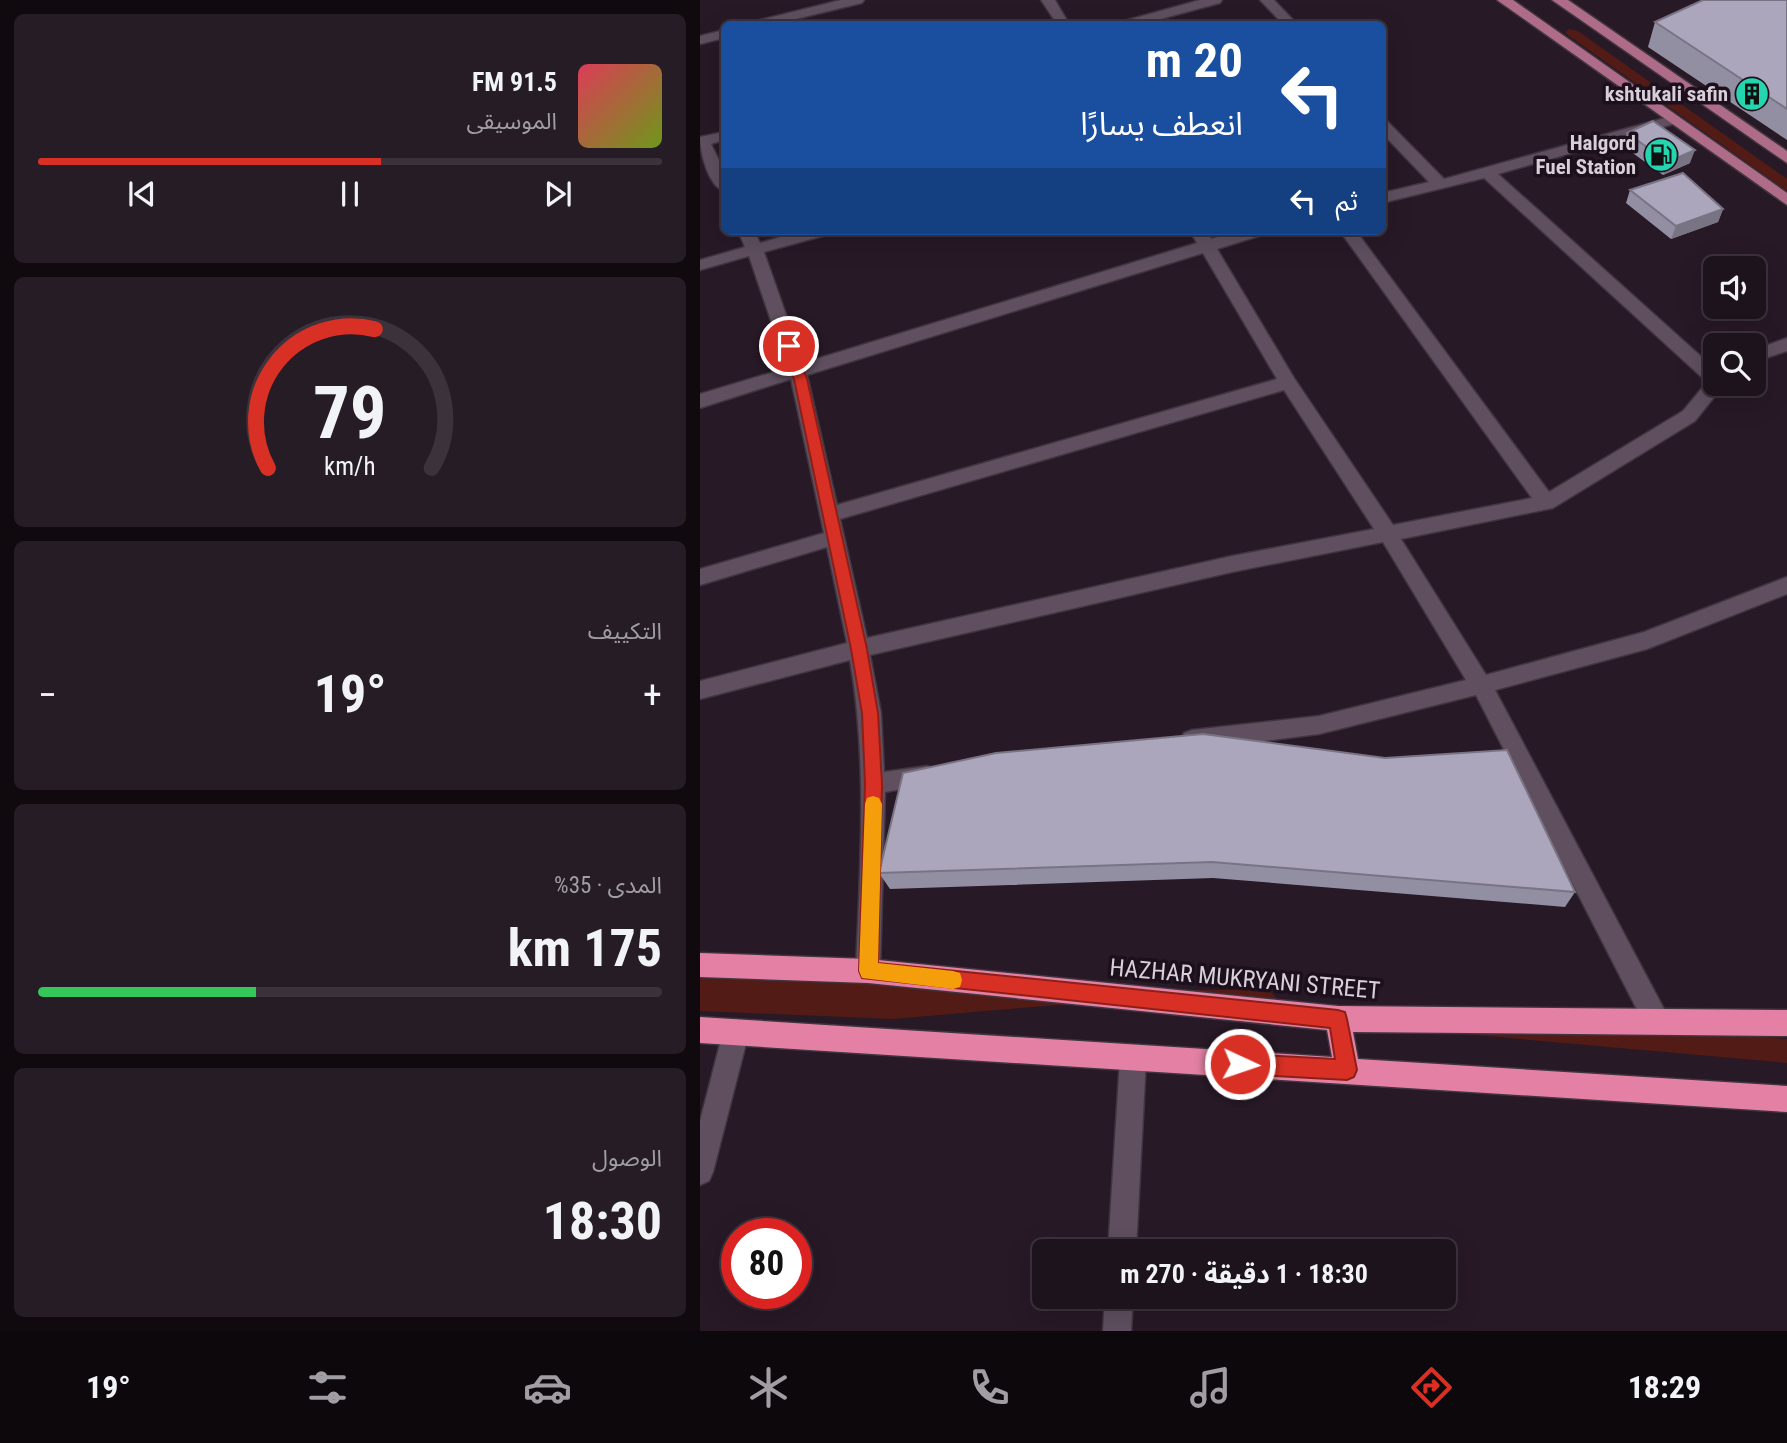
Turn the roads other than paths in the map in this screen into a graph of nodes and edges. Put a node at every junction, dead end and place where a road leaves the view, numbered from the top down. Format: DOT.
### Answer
graph roads {
  1 [pos="857,0"];
  2 [pos="1048,0"];
  3 [pos="1216,0"];
  4 [pos="1266,0"];
  5 [pos="1504,0"];
  6 [pos="1559,0"];
  7 [pos="1182,10"];
  8 [pos="1560,20"];
  9 [pos="773,21"];
  10 [pos="1061,21"];
  11 [pos="1140,21"];
  12 [pos="1192,21"];
  13 [pos="1287,21"];
  14 [pos="721,35"];
  15 [pos="700,40"];
  16 [pos="1672,120"];
  17 [pos="1386,128"];
  18 [pos="721,137"];
  19 [pos="701,142"];
  20 [pos="1787,158"];
  21 [pos="1487,173"];
  22 [pos="721,180"];
  23 [pos="1440,184"];
  24 [pos="1386,197"];
  25 [pos="1787,200"];
  26 [pos="748,235"];
  27 [pos="806,235"];
  28 [pos="1226,235"];
  29 [pos="1351,235"];
  30 [pos="1203,238"];
  31 [pos="755,250"];
  32 [pos="700,265"];
  33 [pos="1787,344"];
  34 [pos="1766,352"];
  35 [pos="1703,370"];
  36 [pos="797,371"];
  37 [pos="1287,382"];
  38 [pos="1704,396"];
  39 [pos="700,401"];
  40 [pos="1546,503"];
  41 [pos="828,515"];
  42 [pos="1387,532"];
  43 [pos="833,538"];
  44 [pos="700,577"];
  45 [pos="1787,585"];
  46 [pos="859,649"];
  47 [pos="1481,685"];
  48 [pos="700,690"];
  49 [pos="1173,742"];
  50 [pos="942,774"];
  51 [pos="874,784"];
  52 [pos="700,965"];
  53 [pos="868,971"];
  54 [pos="1338,1019"];
  55 [pos="1656,1020"];
  56 [pos="1787,1023"];
  57 [pos="700,1030"];
  58 [pos="736,1032"];
  59 [pos="1133,1059"];
  60 [pos="1347,1070"];
  61 [pos="1787,1099"];
  62 [pos="700,1172"];
  63 [pos="1123,1239"];
  64 [pos="1118,1309"];
  65 [pos="1117,1331"];
  1 -- 9 [label="street"];
  2 -- 10 [label="street"];
  3 -- 7 [label="street"];
  4 -- 13 [label="street"];
  5 -- 8 [label="main road"];
  6 -- 8 [label="main road"];
  7 -- 11 [label="street"];
  7 -- 12 [label="street"];
  8 -- 16 [label="main road"];
  8 -- 20 [label="main road"];
  14 -- 15 [label="street"];
  16 -- 21 [label="street"];
  16 -- 25 [label="main road"];
  17 -- 23 [label="street"];
  18 -- 19 [label="street"];
  19 -- 22 [label="street"];
  21 -- 23 [label="street"];
  21 -- 35 [label="street"];
  23 -- 24 [label="street"];
  26 -- 31 [label="street"];
  27 -- 31 [label="street"];
  28 -- 30 [label="street"];
  29 -- 40 [label="street"];
  30 -- 36 [label="street"];
  30 -- 37 [label="street"];
  31 -- 32 [label="street"];
  31 -- 36 [label="street"];
  33 -- 34 [label="street"];
  36 -- 39 [label="street"];
  36 -- 41 [label="street"];
  37 -- 41 [label="street"];
  37 -- 42 [label="street"];
  38 -- 40 [label="street"];
  40 -- 42 [label="street"];
  41 -- 43 [label="street"];
  42 -- 46 [label="street"];
  42 -- 47 [label="street"];
  43 -- 44 [label="street"];
  43 -- 46 [label="street"];
  45 -- 47 [label="street"];
  46 -- 48 [label="street"];
  46 -- 51 [label="street"];
  47 -- 49 [label="street"];
  47 -- 55 [label="street"];
  50 -- 51 [label="street"];
  51 -- 53 [label="street"];
  52 -- 53 [label="highway, HAZHAR MUKRYANI STREET"];
  53 -- 54 [label="highway, HAZHAR MUKRYANI STREET"];
  54 -- 55 [label="highway, HAZHAR MUKRYANI STREET"];
  54 -- 60 [label="highway"];
  55 -- 56 [label="highway, HAZHAR MUKRYANI STREET"];
  57 -- 58 [label="highway"];
  58 -- 59 [label="highway"];
  58 -- 62 [label="street"];
  59 -- 60 [label="highway"];
  59 -- 63 [label="street"];
  60 -- 61 [label="highway"];
  64 -- 65 [label="street"];
}
